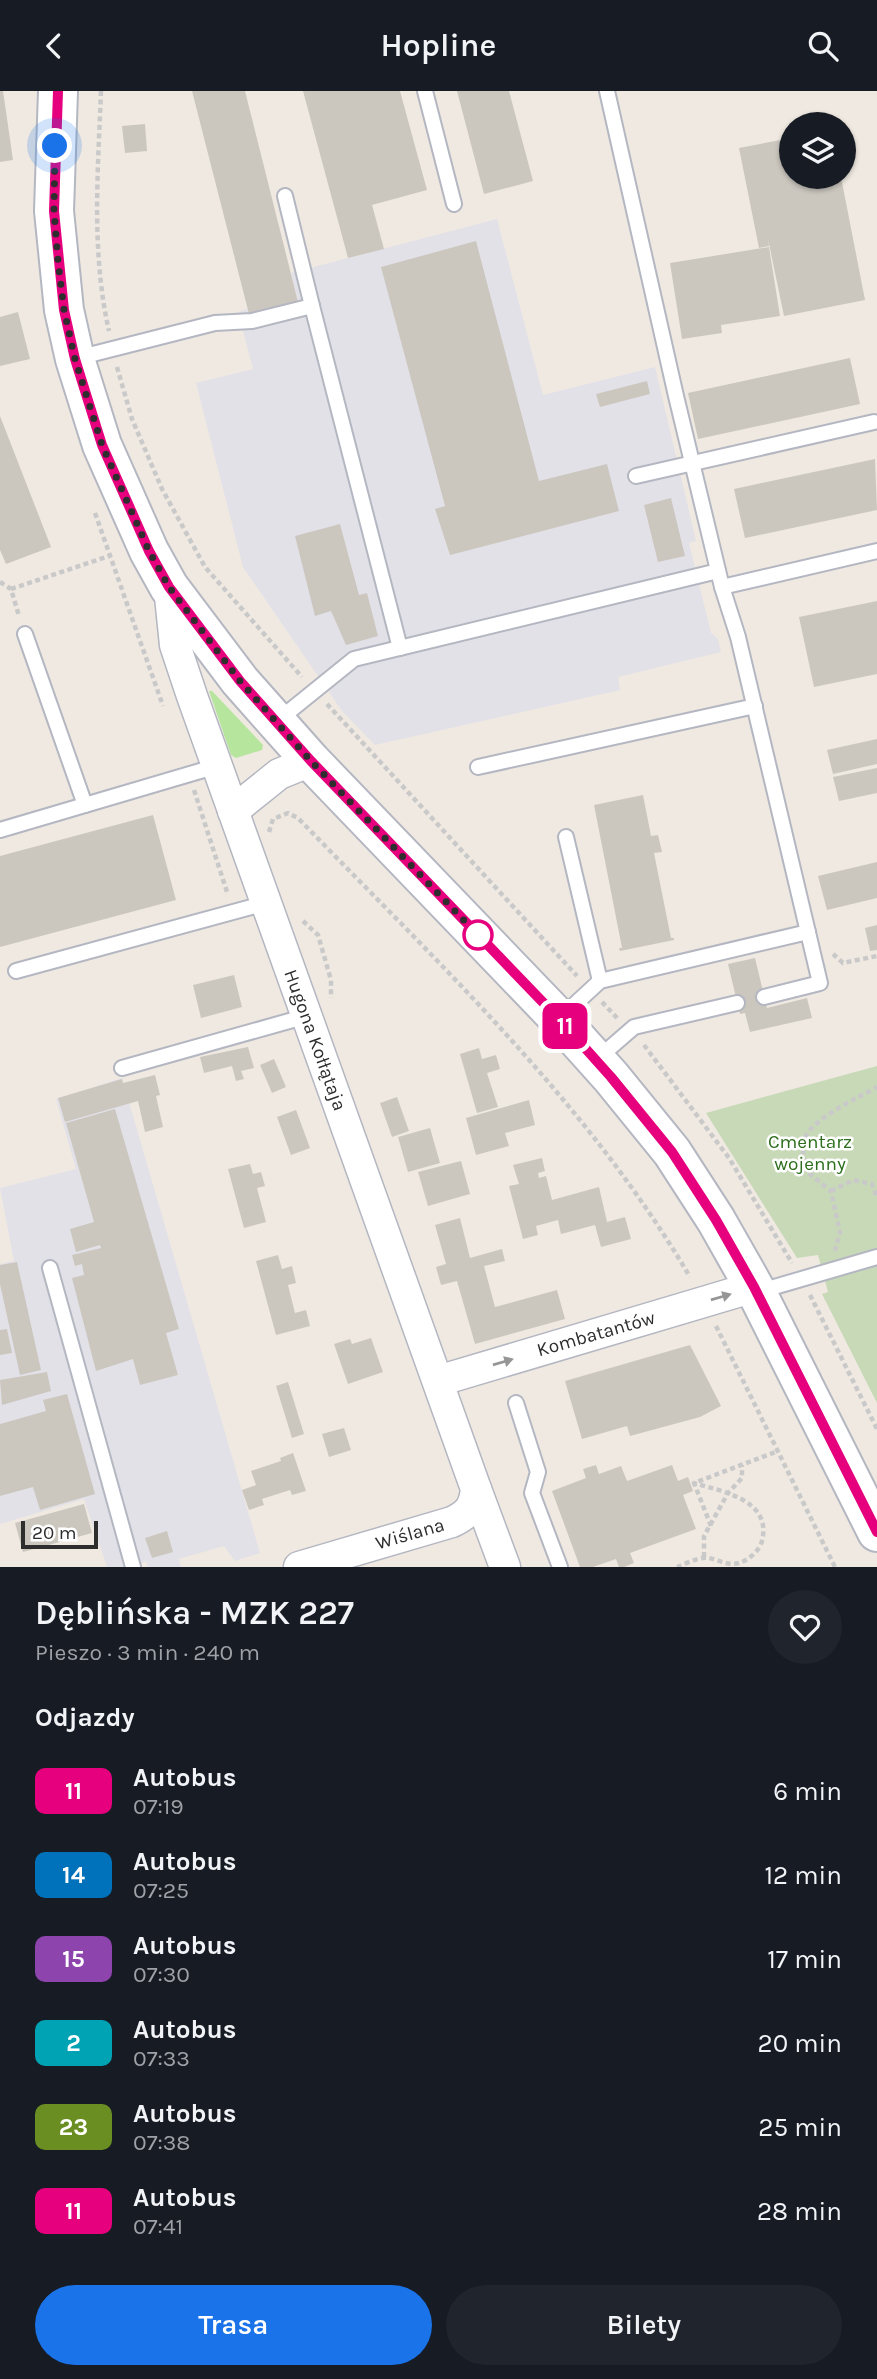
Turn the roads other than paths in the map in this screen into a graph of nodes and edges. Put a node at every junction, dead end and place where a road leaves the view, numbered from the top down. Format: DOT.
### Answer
graph roads {
  1 [pos="58,91"];
  2 [pos="425,91"];
  3 [pos="607,91"];
  4 [pos="285,196"];
  5 [pos="454,204"];
  6 [pos="312,306"];
  7 [pos="75,359"];
  8 [pos="874,422"];
  9 [pos="692,463"];
  10 [pos="636,476"];
  11 [pos="877,551"];
  12 [pos="718,571"];
  13 [pos="169,587"];
  14 [pos="722,587"];
  15 [pos="25,634"];
  16 [pos="400,648"];
  17 [pos="755,706"];
  18 [pos="276,722"];
  19 [pos="311,761"];
  20 [pos="217,766"];
  21 [pos="478,767"];
  22 [pos="85,805"];
  23 [pos="233,811"];
  24 [pos="0,830"];
  25 [pos="566,837"];
  26 [pos="266,904"];
  27 [pos="808,932"];
  28 [pos="16,971"];
  29 [pos="595,986"];
  30 [pos="764,997"];
  31 [pos="737,1003"];
  32 [pos="307,1016"];
  33 [pos="559,1019"];
  34 [pos="596,1060"];
  35 [pos="122,1068"];
  36 [pos="877,1258"];
  37 [pos="50,1268"];
  38 [pos="755,1290"];
  39 [pos="438,1381"];
  40 [pos="516,1403"];
  41 [pos="475,1496"];
  42 [pos="877,1532"];
  43 [pos="133,1567"];
  44 [pos="299,1567"];
  45 [pos="505,1567"];
  46 [pos="560,1567"];
  1 -- 7 [label="main road"];
  2 -- 5 [label="lane"];
  3 -- 9 [label="lane"];
  4 -- 6 [label="lane"];
  6 -- 7 [label="lane"];
  6 -- 16 [label="lane"];
  7 -- 13 [label="main road"];
  8 -- 9 [label="lane"];
  9 -- 10 [label="lane"];
  9 -- 12 [label="lane"];
  11 -- 14 [label="lane"];
  12 -- 14 [label="lane"];
  12 -- 16 [label="lane"];
  13 -- 18 [label="main road"];
  13 -- 20 [label="street, Hugona Kołłątaja"];
  14 -- 17 [label="lane"];
  15 -- 22 [label="lane"];
  16 -- 18 [label="lane"];
  17 -- 21 [label="lane"];
  17 -- 27 [label="lane"];
  18 -- 19 [label="main road"];
  19 -- 23 [label="street"];
  19 -- 33 [label="main road"];
  20 -- 22 [label="lane"];
  20 -- 23 [label="street, Hugona Kołłątaja"];
  22 -- 24 [label="lane"];
  23 -- 26 [label="street, Hugona Kołłątaja"];
  25 -- 29 [label="lane"];
  26 -- 28 [label="lane"];
  26 -- 32 [label="street, Hugona Kołłątaja"];
  27 -- 29 [label="lane"];
  27 -- 30 [label="lane"];
  29 -- 33 [label="lane"];
  31 -- 34 [label="lane"];
  32 -- 35 [label="lane"];
  32 -- 39 [label="street, Hugona Kołłątaja"];
  33 -- 34 [label="main road"];
  34 -- 38 [label="main road"];
  36 -- 38 [label="lane"];
  37 -- 43 [label="lane"];
  39 -- 38 [label="street, Kombatantów, one-way"];
  38 -- 42 [label="main road"];
  39 -- 41 [label="street, Hugona Kołłątaja"];
  40 -- 46 [label="lane"];
  41 -- 44 [label="street, Wiślana"];
  41 -- 45 [label="street, Hugona Kołłątaja"];
}
